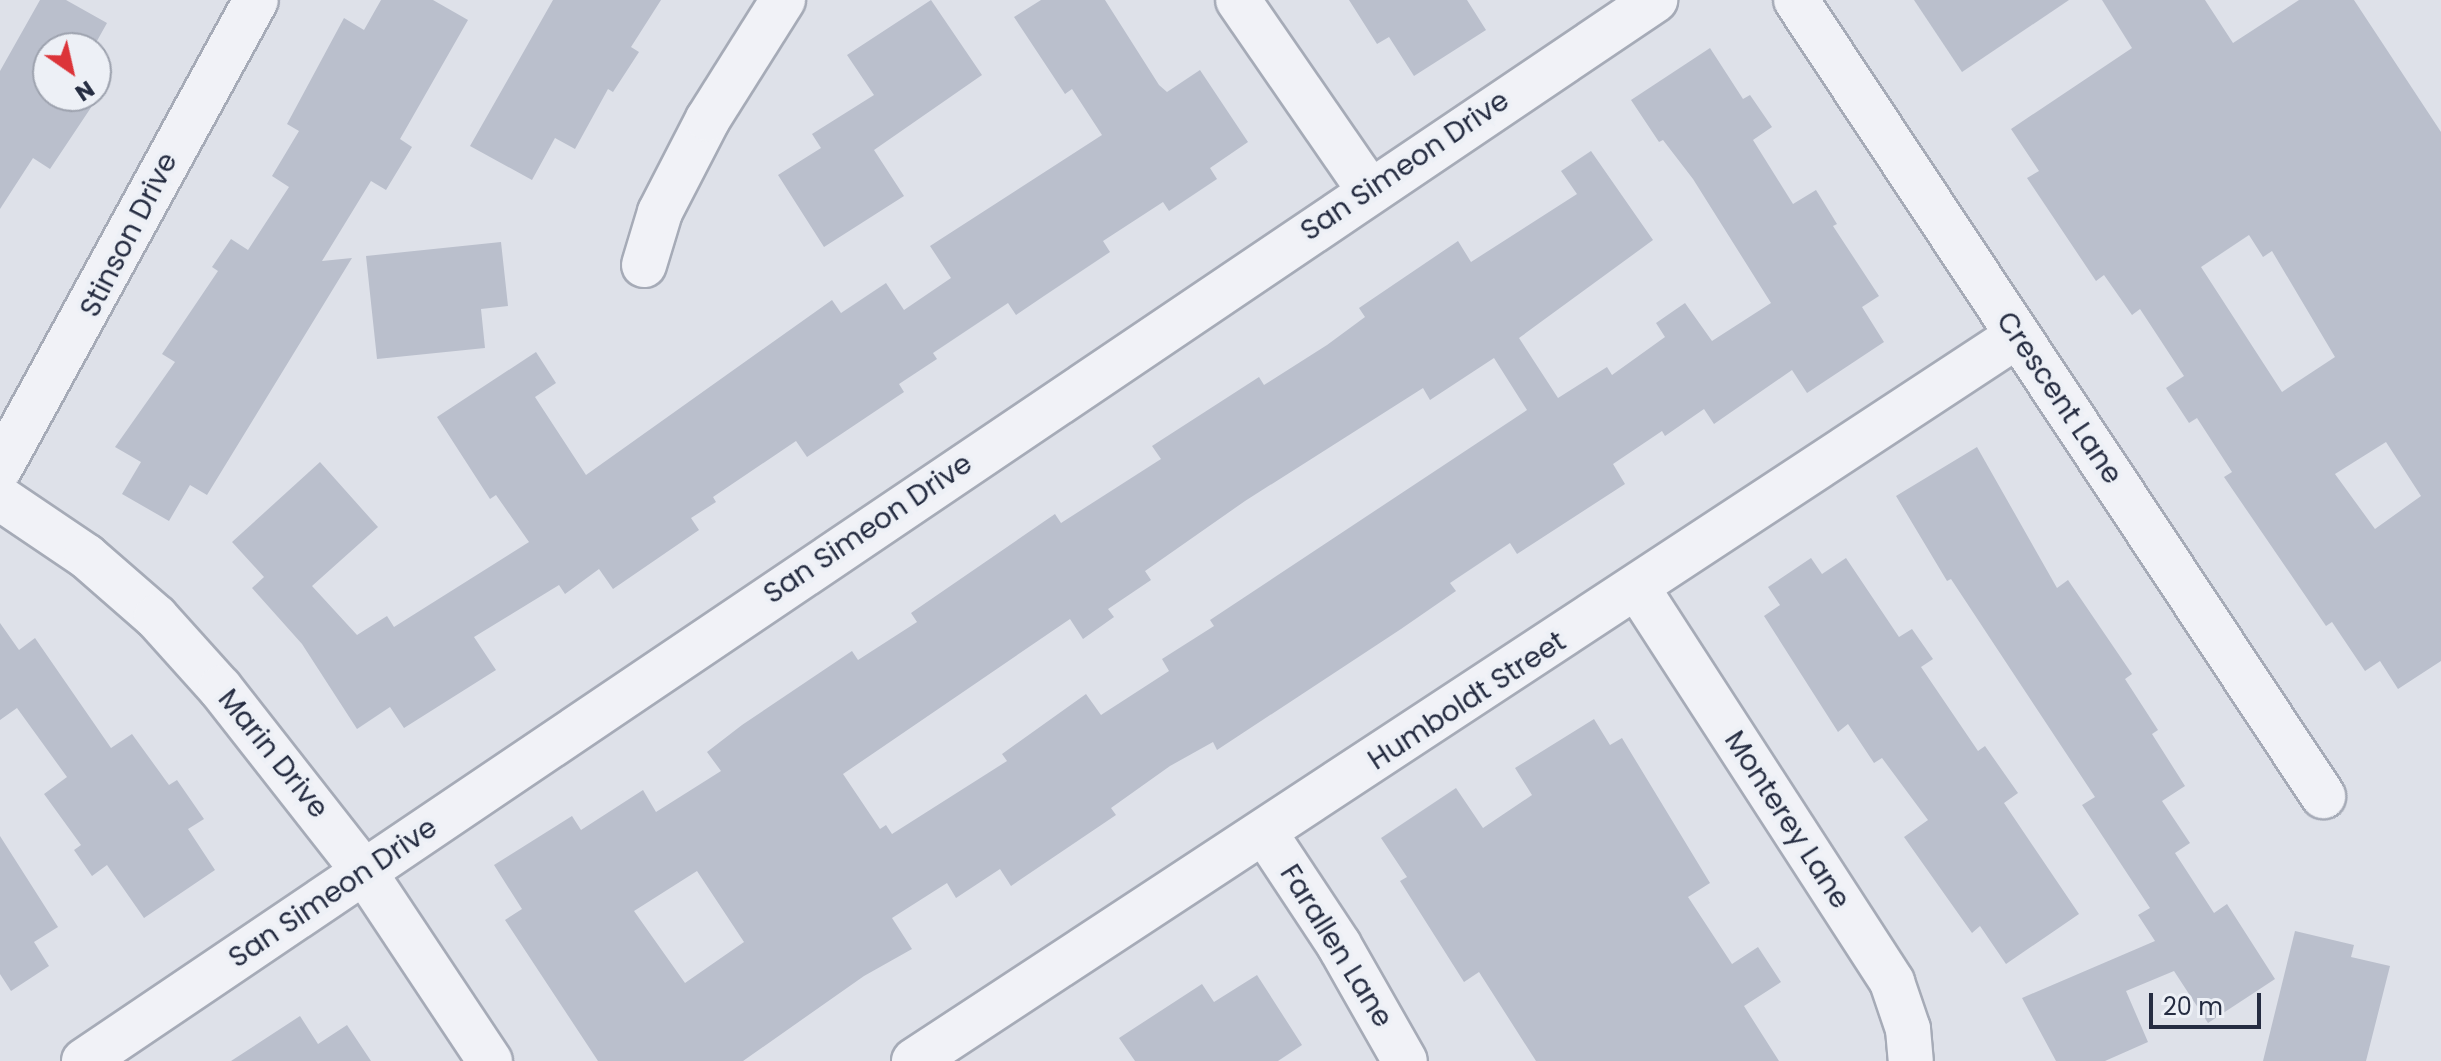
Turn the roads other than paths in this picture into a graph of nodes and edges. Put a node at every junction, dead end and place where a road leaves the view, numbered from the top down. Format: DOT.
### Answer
graph roads {
  1 [pos="256,0"];
  2 [pos="783,0"];
  3 [pos="1238,0"];
  4 [pos="1655,0"];
  5 [pos="1796,0"];
  6 [pos="1369,190"];
  7 [pos="644,265"];
  8 [pos="2017,336"];
  9 [pos="0,468"];
  10 [pos="0,498"];
  11 [pos="1638,589"];
  12 [pos="2323,796"];
  13 [pos="1265,833"];
  14 [pos="365,873"];
  15 [pos="84,1061"];
  16 [pos="490,1061"];
  17 [pos="914,1061"];
  18 [pos="1405,1061"];
  19 [pos="1911,1061"];
  1 -- 9 [label="street, Stinson Drive"];
  2 -- 7 [label="street"];
  3 -- 6 [label="street"];
  4 -- 6 [label="street, San Simeon Drive"];
  5 -- 8 [label="street, Crescent Lane"];
  6 -- 14 [label="street, San Simeon Drive"];
  8 -- 11 [label="street, Humboldt Street"];
  8 -- 12 [label="street, Crescent Lane"];
  10 -- 14 [label="street, Marin Drive"];
  11 -- 13 [label="street, Humboldt Street"];
  11 -- 19 [label="street, Monterey Lane"];
  13 -- 17 [label="street, Humboldt Street"];
  13 -- 18 [label="street, Farallen Lane"];
  14 -- 15 [label="street, San Simeon Drive"];
  14 -- 16 [label="street, Marin Drive"];
}
